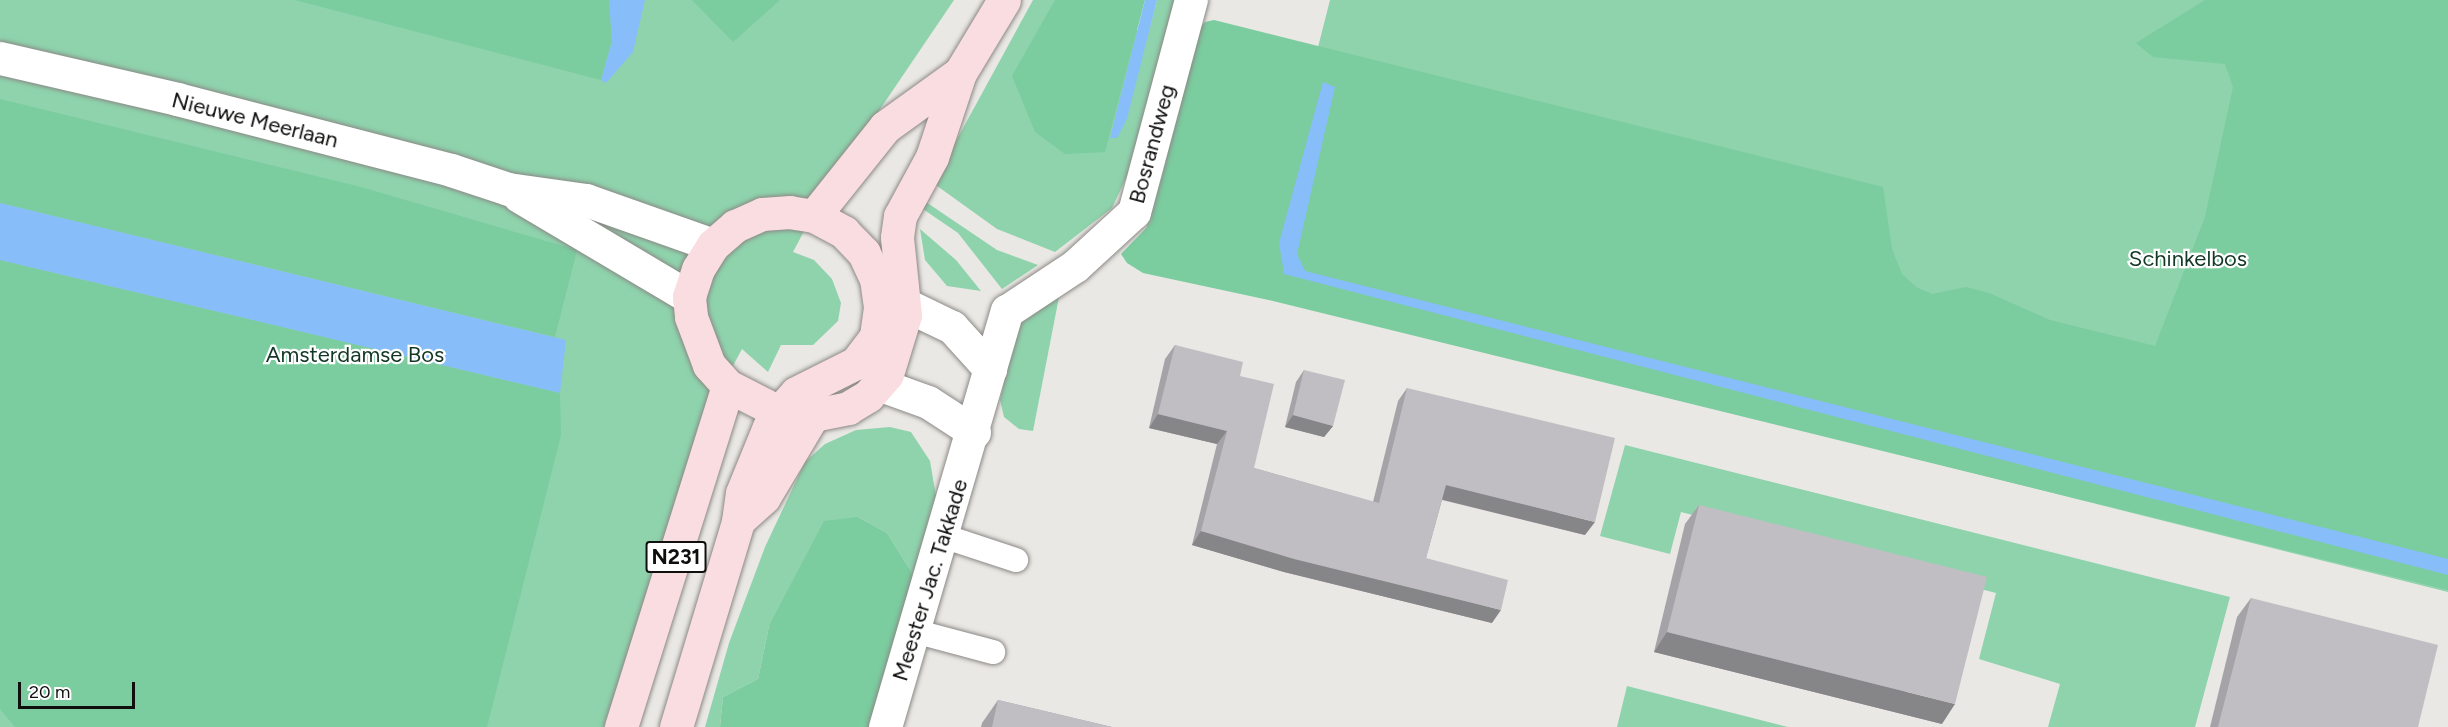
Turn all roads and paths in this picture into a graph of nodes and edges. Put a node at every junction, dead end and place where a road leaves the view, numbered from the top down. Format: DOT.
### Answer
graph roads {
  1 [pos="1004,0"];
  2 [pos="1191,0"];
  3 [pos="0,58"];
  4 [pos="960,73"];
  5 [pos="508,189"];
  6 [pos="814,216"];
  7 [pos="713,245"];
  8 [pos="689,297"];
  9 [pos="892,301"];
  10 [pos="990,369"];
  11 [pos="878,384"];
  12 [pos="728,386"];
  13 [pos="779,412"];
  14 [pos="813,415"];
  15 [pos="974,432"];
  16 [pos="738,521"];
  17 [pos="943,536"];
  18 [pos="1016,560"];
  19 [pos="915,631"];
  20 [pos="993,652"];
  21 [pos="621,727"];
  22 [pos="676,727"];
  23 [pos="885,727"];
  1 -- 4 [label="main road, N231"];
  2 -- 10 [label="street, Bosrandweg"];
  3 -- 5 [label="street, Nieuwe Meerlaan"];
  4 -- 6 [label="main road, N231"];
  4 -- 9 [label="main road, N231"];
  5 -- 7 [label="street, Nieuwe Meerlaan"];
  5 -- 8 [label="street, Nieuwe Meerlaan"];
  6 -- 7 [label="main road, N231"];
  6 -- 9 [label="main road, N231"];
  7 -- 8 [label="main road, N231"];
  8 -- 12 [label="main road, N231"];
  9 -- 10 [label="street"];
  9 -- 11 [label="main road, N231"];
  9 -- 13 [label="main road, N231"];
  10 -- 15 [label="street, Meester Jac. Takkade"];
  11 -- 14 [label="main road, N231"];
  11 -- 15 [label="street"];
  12 -- 13 [label="main road, N231"];
  12 -- 21 [label="main road, N231"];
  13 -- 14 [label="main road, N231"];
  13 -- 16 [label="main road, N231"];
  14 -- 16 [label="main road"];
  15 -- 17 [label="street, Meester Jac. Takkade"];
  16 -- 22 [label="main road, N231"];
  17 -- 18 [label="lane"];
  17 -- 19 [label="street, Meester Jac. Takkade"];
  19 -- 20 [label="lane"];
  19 -- 23 [label="street, Meester Jac. Takkade"];
}
